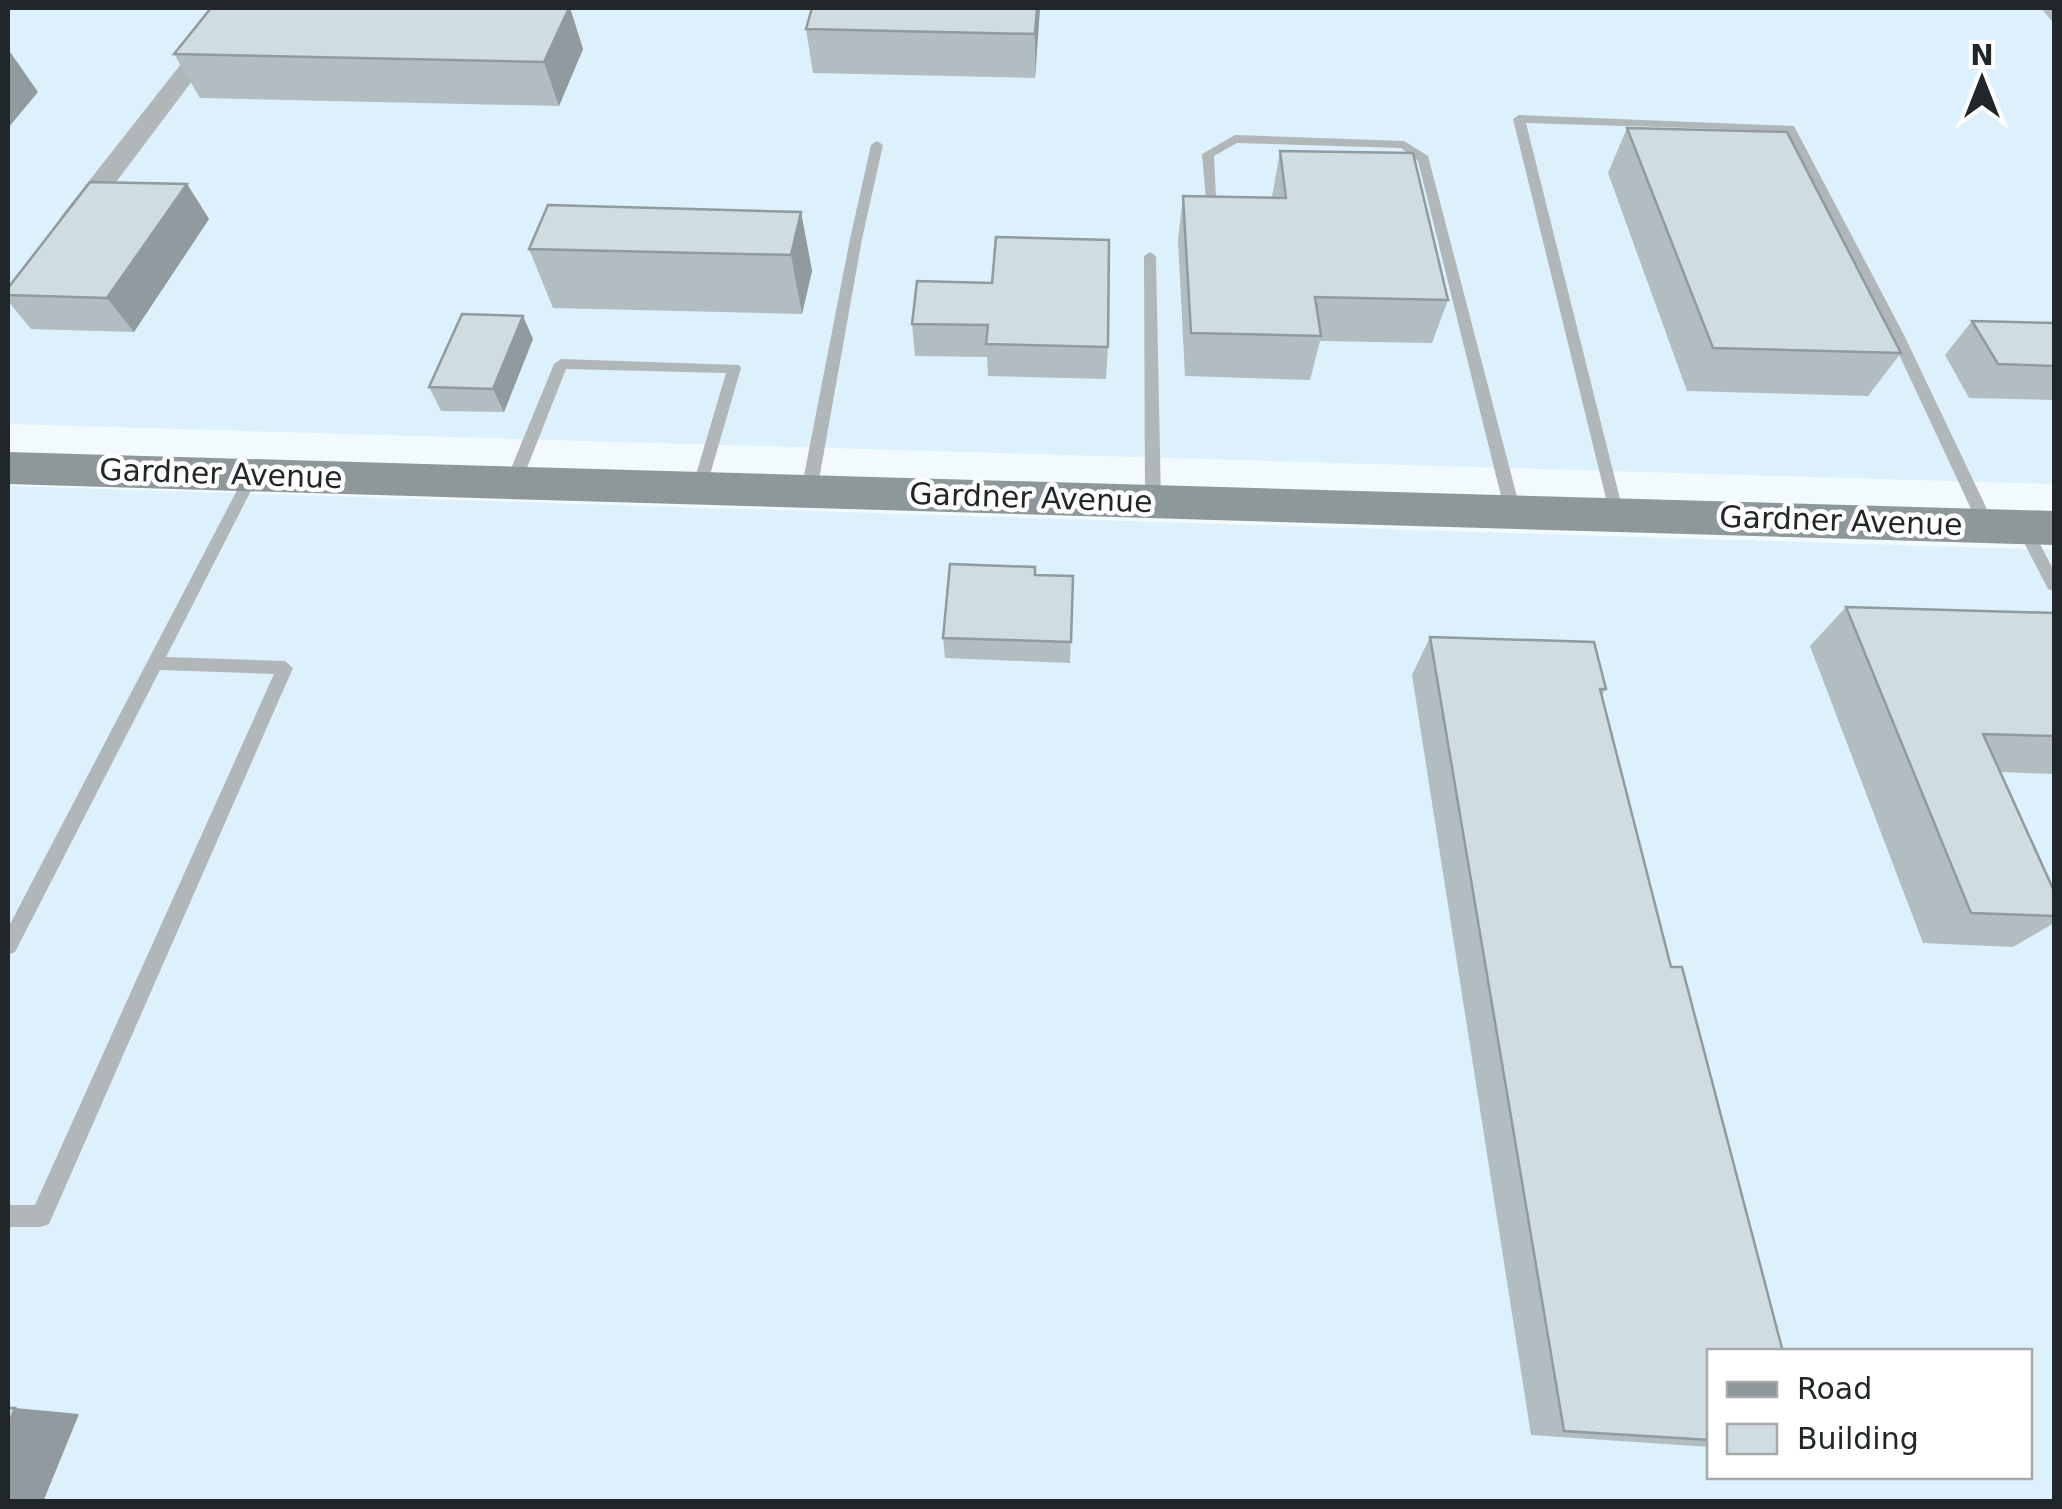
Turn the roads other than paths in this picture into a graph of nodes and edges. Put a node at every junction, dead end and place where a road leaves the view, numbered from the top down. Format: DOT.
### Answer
graph roads {
  1 [pos="236,8"];
  2 [pos="877,145"];
  3 [pos="1210,197"];
  4 [pos="56,242"];
  5 [pos="1150,256"];
  6 [pos="8,468"];
  7 [pos="252,476"];
  8 [pos="513,483"];
  9 [pos="700,488"];
  10 [pos="810,492"];
  11 [pos="1153,502"];
  12 [pos="1513,512"];
  13 [pos="1616,515"];
  14 [pos="2022,527"];
  15 [pos="2054,586"];
  16 [pos="154,663"];
  17 [pos="8,946"];
  18 [pos="8,1216"];
  1 -- 4 [label="street"];
  2 -- 10 [label="lane"];
  3 -- 12 [label="lane"];
  5 -- 11 [label="lane"];
  6 -- 7 [label="street, Gardner Avenue"];
  7 -- 8 [label="street, Gardner Avenue"];
  7 -- 16 [label="lane"];
  8 -- 9 [label="street, Gardner Avenue"];
  8 -- 9 [label="lane"];
  9 -- 10 [label="street, Gardner Avenue"];
  10 -- 11 [label="street, Gardner Avenue"];
  11 -- 12 [label="street, Gardner Avenue"];
  12 -- 13 [label="street, Gardner Avenue"];
  13 -- 14 [label="street, Gardner Avenue"];
  13 -- 14 [label="lane"];
  14 -- 15 [label="lane"];
  16 -- 17 [label="lane"];
  16 -- 18 [label="lane"];
}
